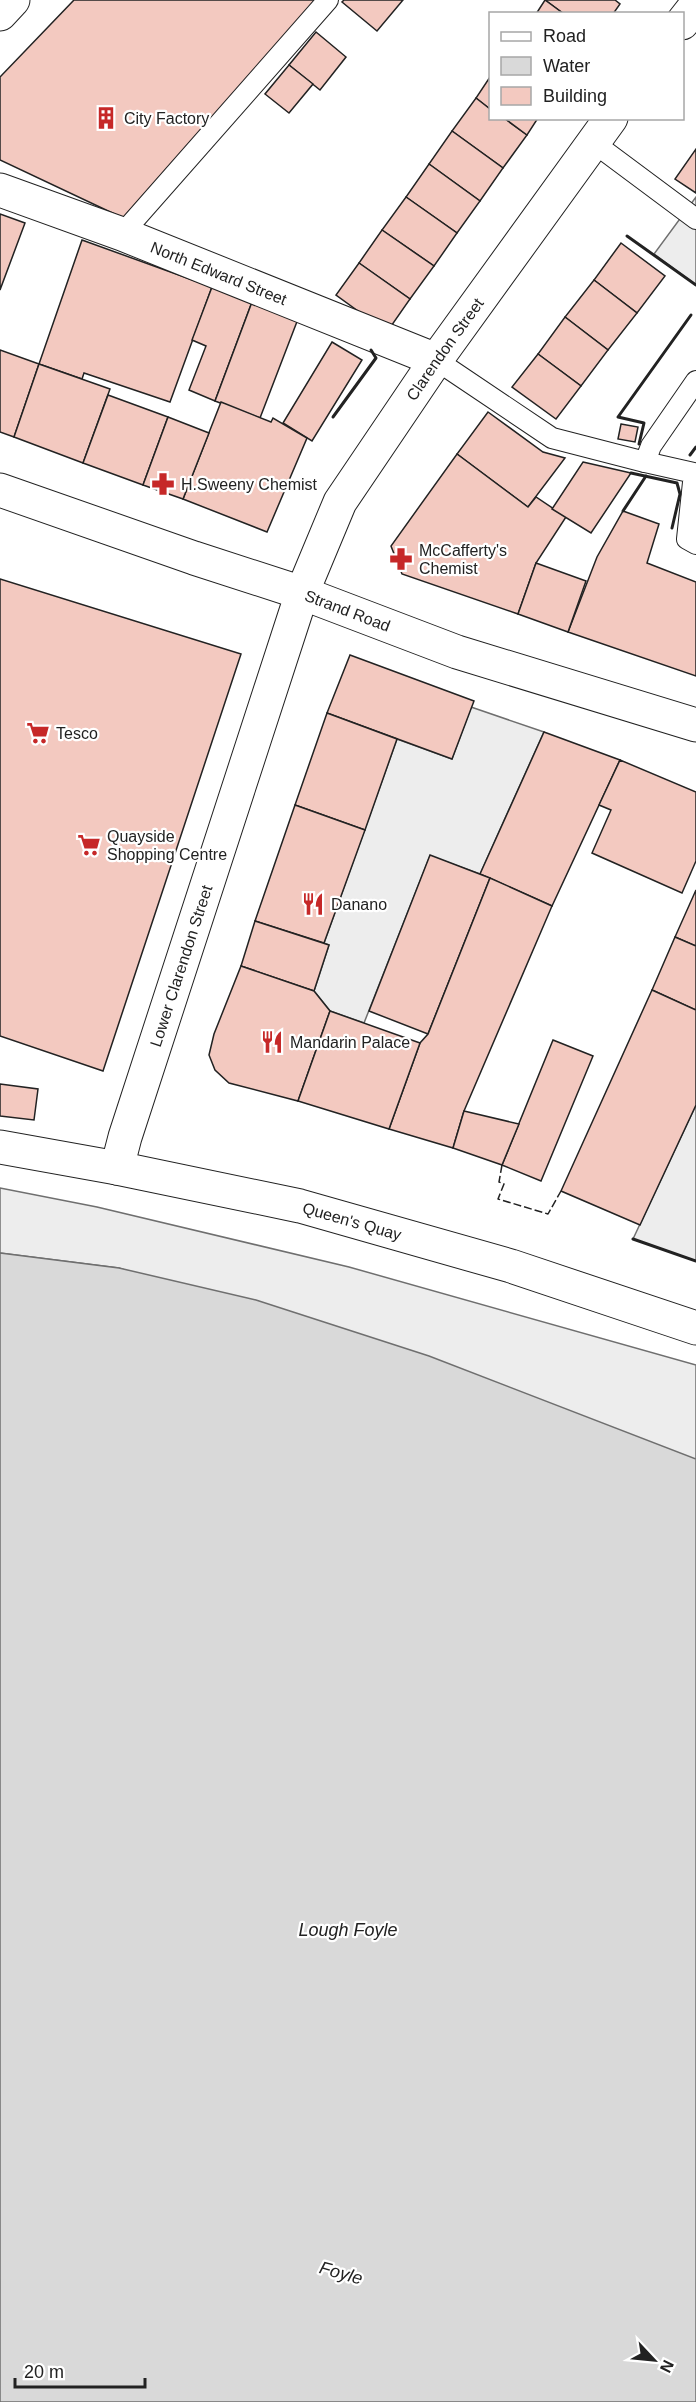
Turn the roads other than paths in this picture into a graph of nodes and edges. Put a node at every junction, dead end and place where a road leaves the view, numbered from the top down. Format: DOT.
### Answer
graph roads {
  1 [pos="13,0"];
  2 [pos="328,0"];
  3 [pos="696,5"];
  4 [pos="0,14"];
  5 [pos="684,20"];
  6 [pos="603,130"];
  7 [pos="0,190"];
  8 [pos="696,219"];
  9 [pos="122,234"];
  10 [pos="436,360"];
  11 [pos="696,381"];
  12 [pos="645,462"];
  13 [pos="695,471"];
  14 [pos="0,489"];
  15 [pos="696,544"];
  16 [pos="303,593"];
  17 [pos="696,725"];
  18 [pos="0,1147"];
  19 [pos="117,1168"];
  20 [pos="696,1328"];
  1 -- 4 [label="main road"];
  2 -- 9 [label="lane"];
  3 -- 5 [label="main road"];
  6 -- 8 [label="lane"];
  6 -- 10 [label="main road, Clarendon Street"];
  7 -- 9 [label="main road, North Edward Street"];
  9 -- 10 [label="main road, North Edward Street"];
  10 -- 12 [label="lane"];
  10 -- 16 [label="main road, Clarendon Street"];
  11 -- 12 [label="lane"];
  12 -- 13 [label="lane"];
  13 -- 15 [label="lane"];
  14 -- 16 [label="main road, Strand Road"];
  16 -- 17 [label="main road, Strand Road"];
  16 -- 19 [label="main road, Lower Clarendon Street"];
  18 -- 19 [label="main road, Queen's Quay"];
  19 -- 20 [label="main road, Queen's Quay"];
}
